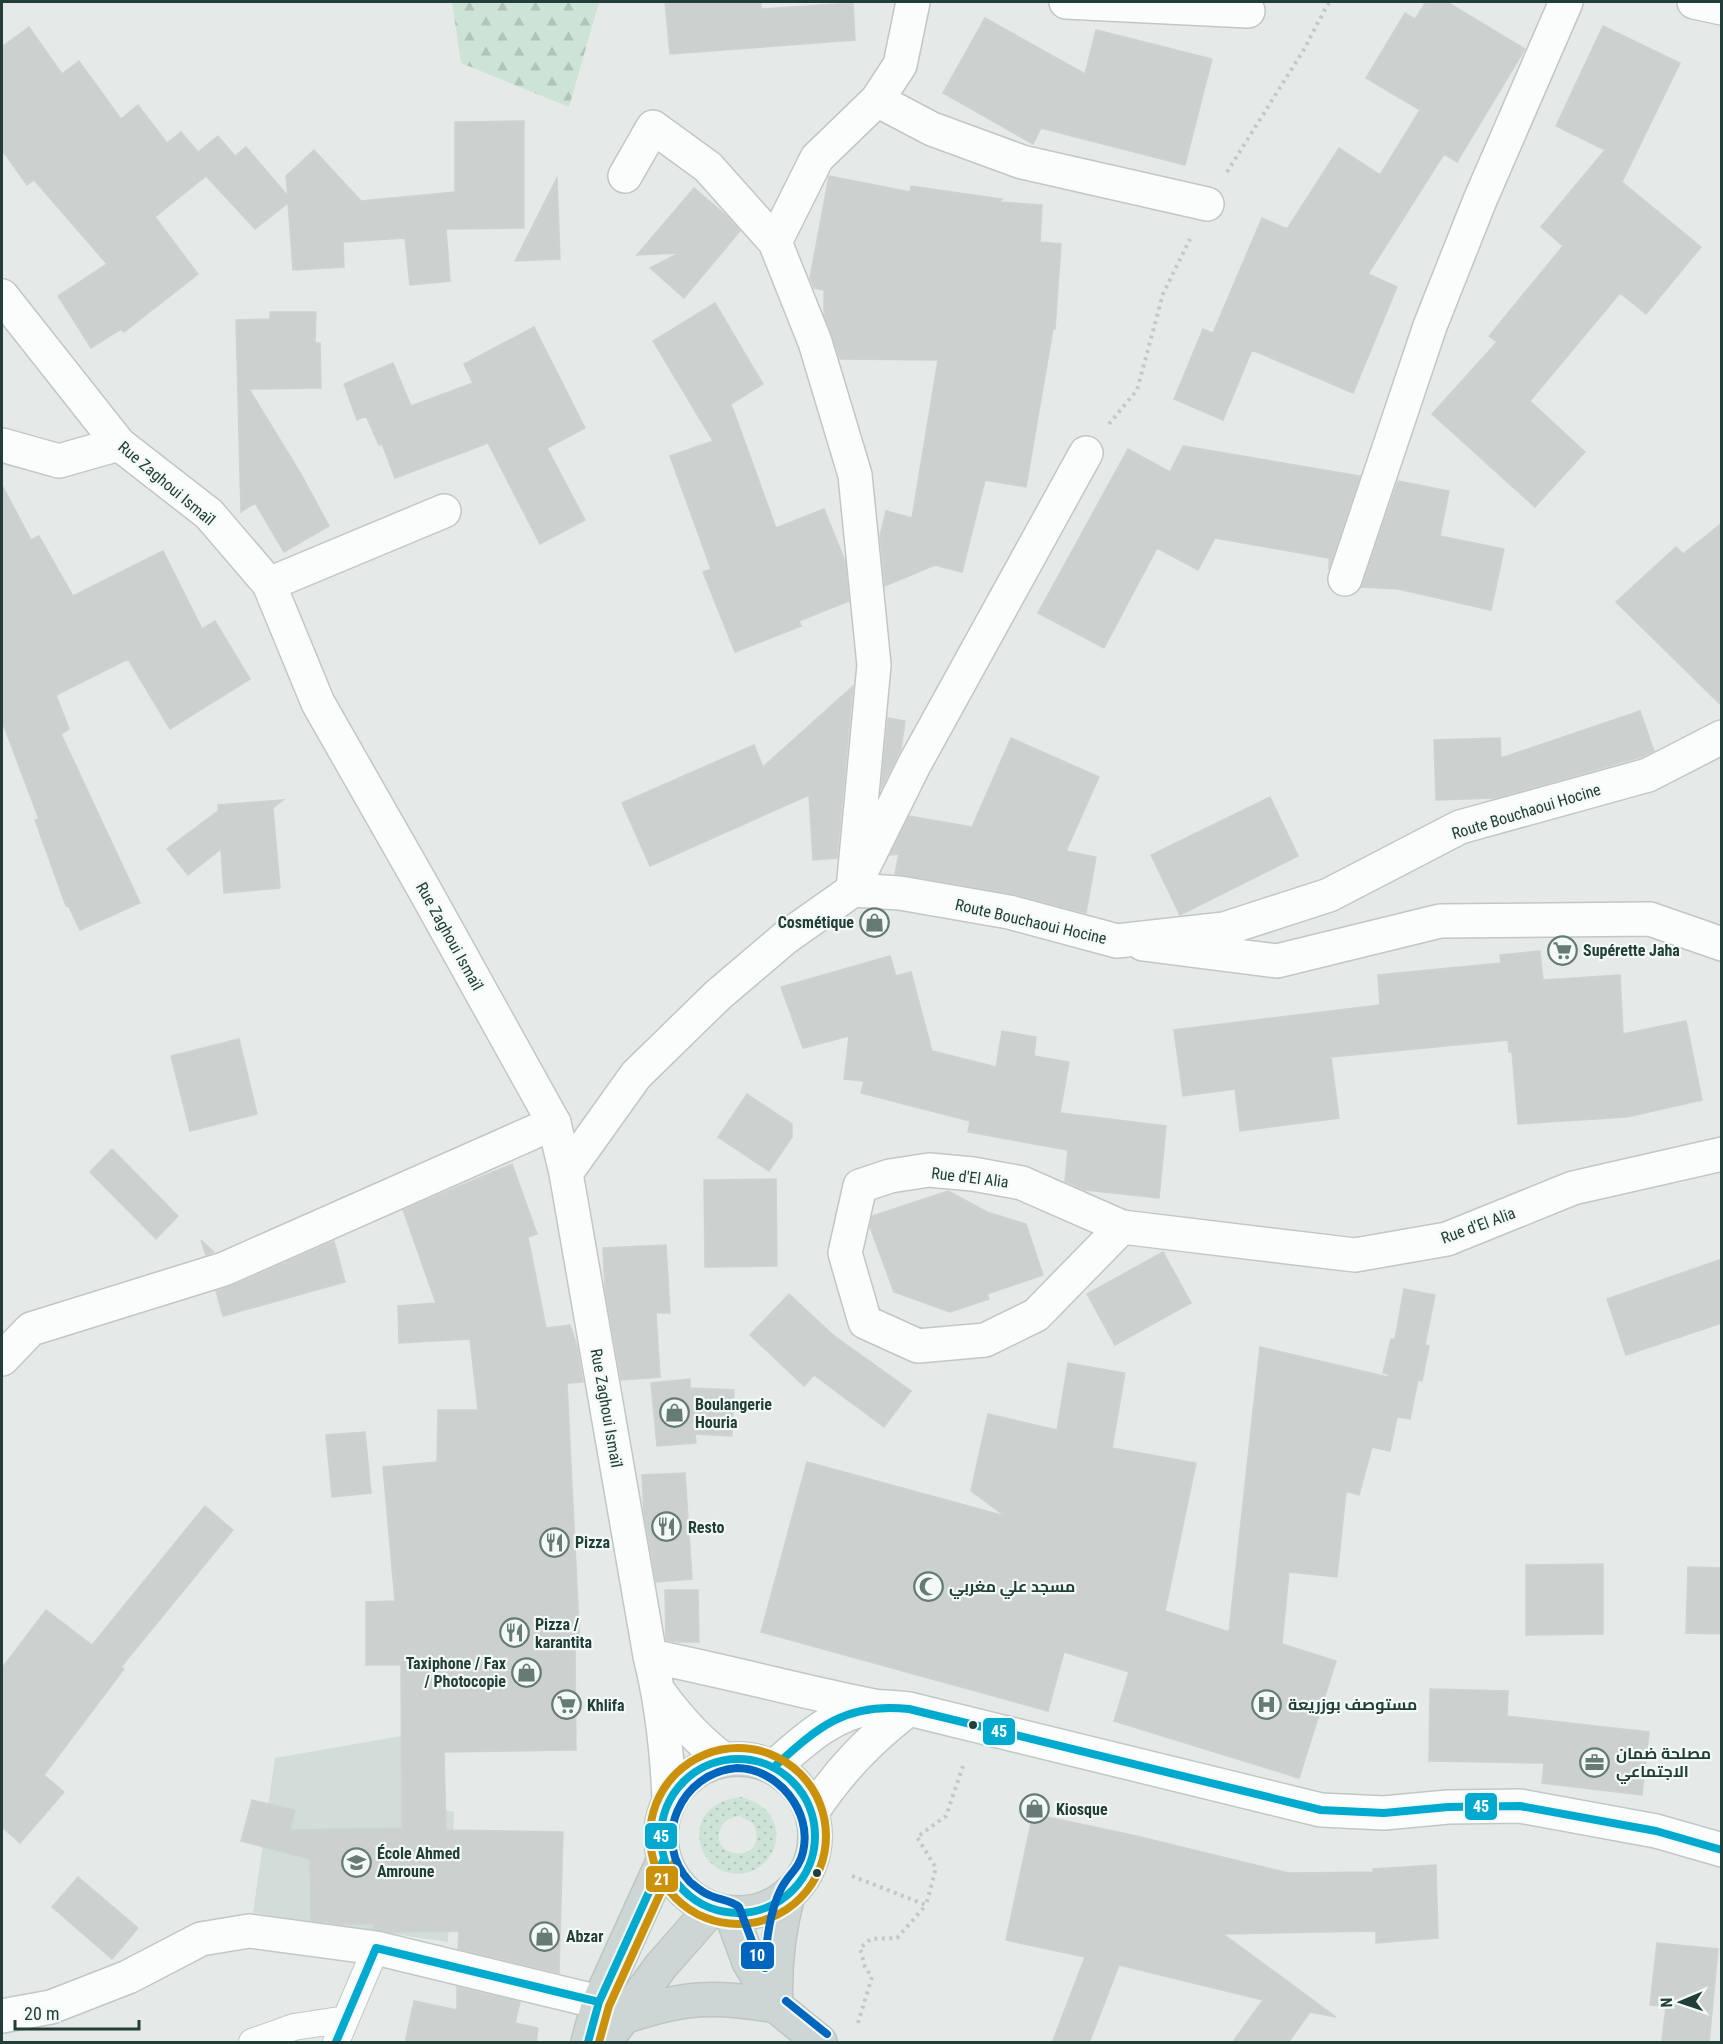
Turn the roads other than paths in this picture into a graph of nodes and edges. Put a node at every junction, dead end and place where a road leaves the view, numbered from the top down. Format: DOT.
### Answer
graph roads {
  1 [pos="913,2"];
  2 [pos="1066,2"];
  3 [pos="1566,2"];
  4 [pos="1694,2"];
  5 [pos="1722,8"];
  6 [pos="1248,11"];
  7 [pos="878,100"];
  8 [pos="625,176"];
  9 [pos="1207,204"];
  10 [pos="776,242"];
  11 [pos="2,296"];
  12 [pos="119,444"];
  13 [pos="2,445"];
  14 [pos="1086,453"];
  15 [pos="444,511"];
  16 [pos="1345,579"];
  17 [pos="269,584"];
  18 [pos="1722,737"];
  19 [pos="853,890"];
  20 [pos="1117,941"];
  21 [pos="1722,944"];
  22 [pos="554,1122"];
  23 [pos="1722,1154"];
  24 [pos="566,1173"];
  25 [pos="1122,1227"];
  26 [pos="2,1359"];
  27 [pos="650,1656"];
  28 [pos="658,1690"];
  29 [pos="894,1708"];
  30 [pos="723,1759"];
  31 [pos="774,1767"];
  32 [pos="669,1799"];
  33 [pos="812,1812"];
  34 [pos="1722,1850"];
  35 [pos="664,1859"];
  36 [pos="788,1895"];
  37 [pos="721,1911"];
  38 [pos="376,1948"];
  39 [pos="776,2007"];
  40 [pos="2,2016"];
  41 [pos="609,2021"];
  42 [pos="343,2035"];
  43 [pos="252,2043"];
  44 [pos="588,2043"];
  45 [pos="820,2043"];
  1 -- 7 [label="street"];
  2 -- 6 [label="street"];
  3 -- 16 [label="street"];
  4 -- 5 [label="street"];
  7 -- 9 [label="street"];
  7 -- 10 [label="street"];
  8 -- 10 [label="street"];
  10 -- 19 [label="street"];
  11 -- 12 [label="street, Rue Zaghoui Ismaïl"];
  12 -- 13 [label="street"];
  12 -- 17 [label="street, Rue Zaghoui Ismaïl"];
  14 -- 19 [label="street"];
  15 -- 17 [label="street"];
  17 -- 22 [label="street, Rue Zaghoui Ismaïl"];
  18 -- 20 [label="street, Route Bouchaoui Hocine"];
  19 -- 20 [label="street, Route Bouchaoui Hocine"];
  19 -- 24 [label="street"];
  20 -- 21 [label="street"];
  22 -- 24 [label="street, Rue Zaghoui Ismaïl"];
  22 -- 26 [label="street"];
  23 -- 25 [label="street, Rue d'El Alia"];
  24 -- 27 [label="street, Rue Zaghoui Ismaïl"];
  25 -- 25 [label="street, Rue d'El Alia"];
  27 -- 28 [label="street, Rue Zaghoui Ismaïl"];
  27 -- 29 [label="street"];
  28 -- 30 [label="street, Rue Zaghoui Ismaïl"];
  28 -- 32 [label="street, Rue Zaghoui Ismaïl"];
  29 -- 31 [label="street"];
  29 -- 33 [label="street"];
  29 -- 34 [label="street"];
  30 -- 31 [label="main road"];
  30 -- 32 [label="main road"];
  31 -- 33 [label="main road"];
  32 -- 35 [label="main road"];
  33 -- 36 [label="main road"];
  35 -- 37 [label="main road"];
  35 -- 41 [label="main road"];
  36 -- 37 [label="main road"];
  36 -- 39 [label="main road"];
  37 -- 39 [label="main road"];
  37 -- 41 [label="main road"];
  38 -- 40 [label="street"];
  38 -- 41 [label="street"];
  38 -- 42 [label="lane"];
  39 -- 41 [label="main road"];
  39 -- 45 [label="main road"];
  41 -- 44 [label="main road"];
  42 -- 43 [label="lane"];
}
